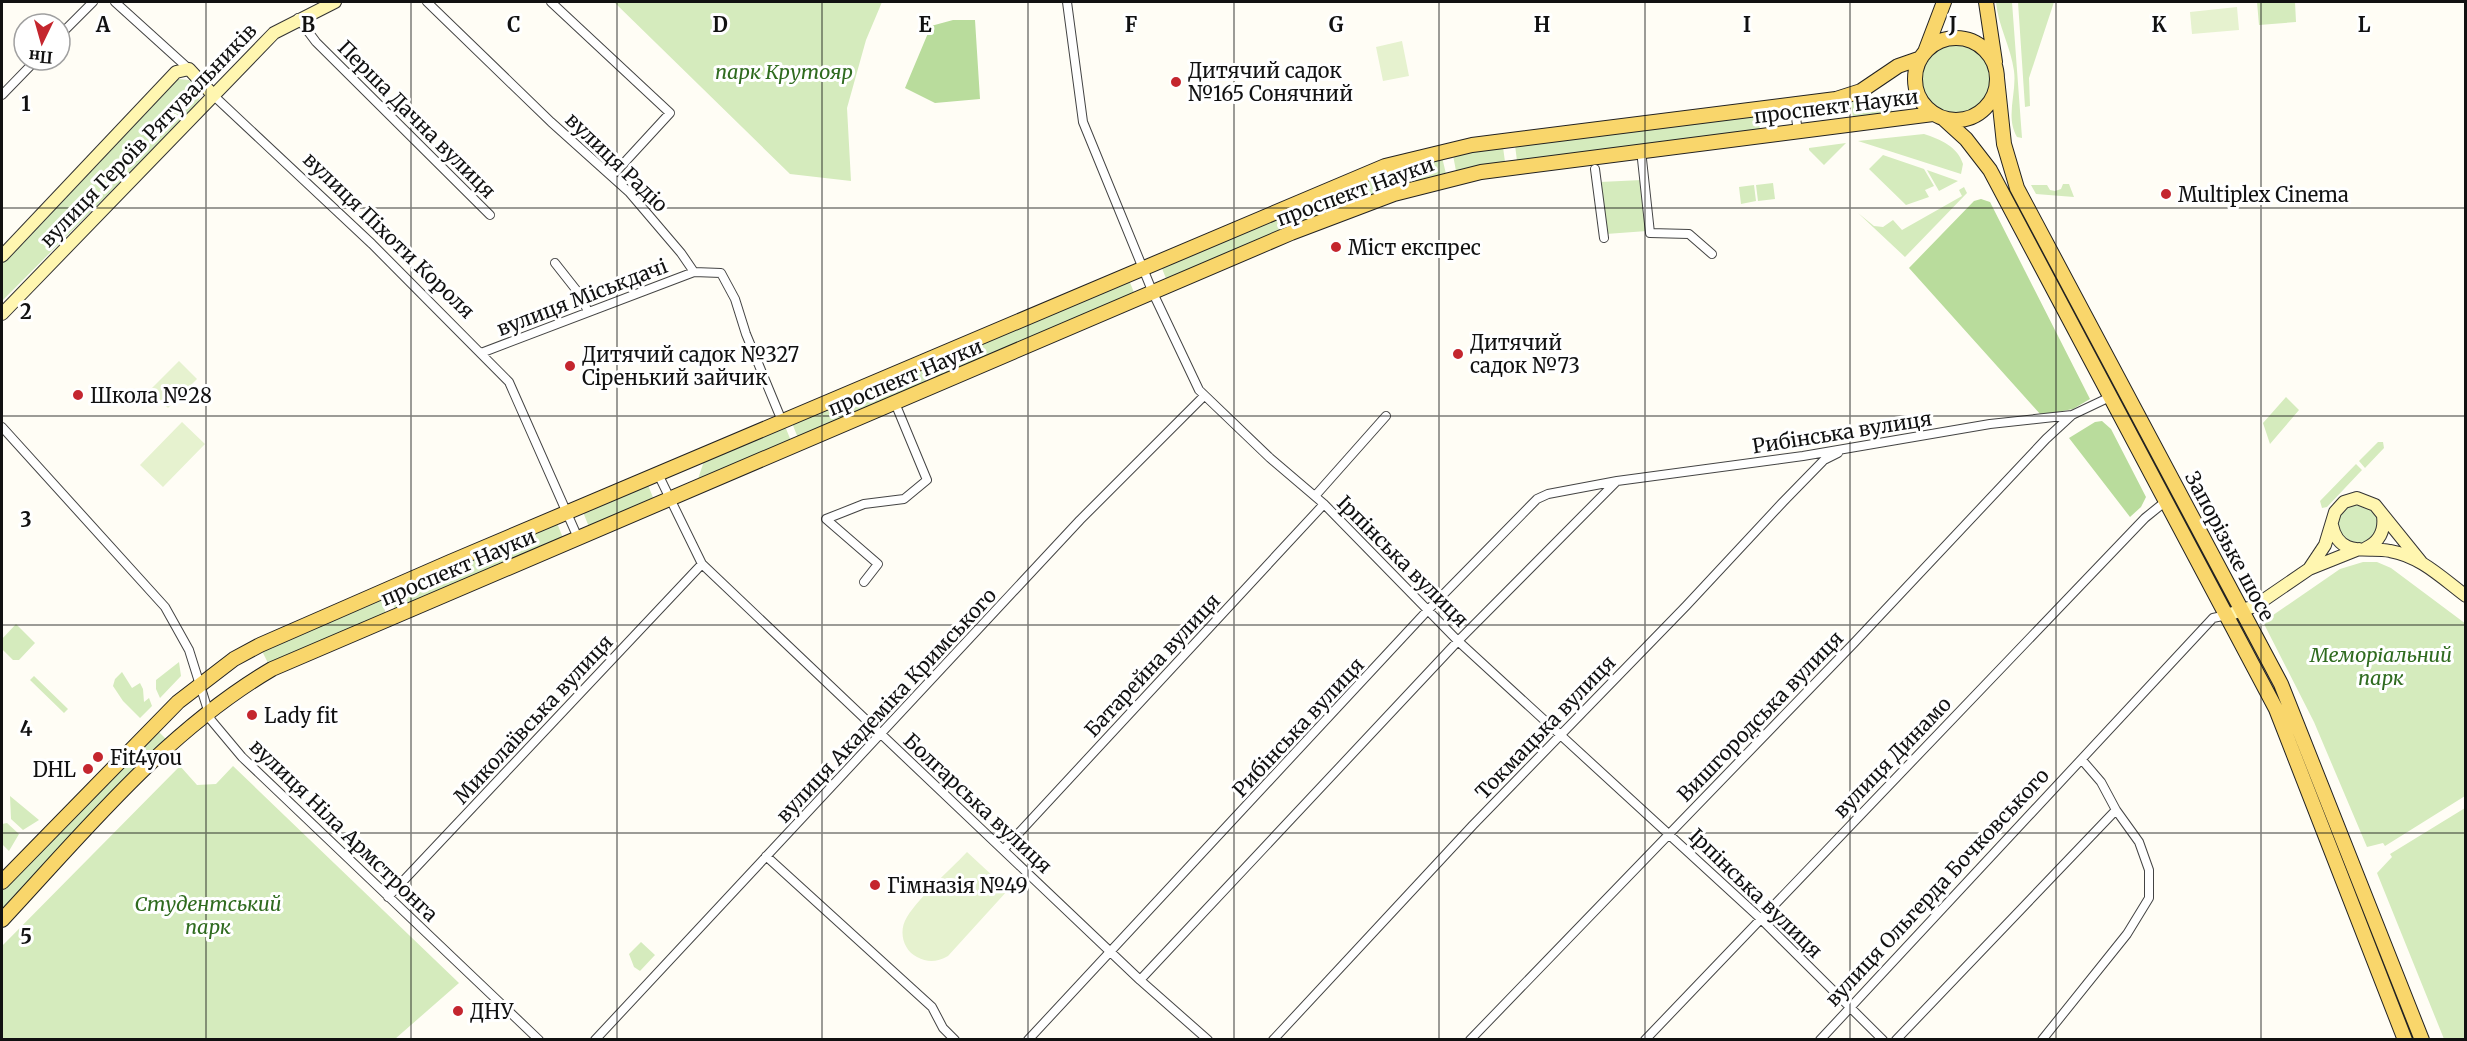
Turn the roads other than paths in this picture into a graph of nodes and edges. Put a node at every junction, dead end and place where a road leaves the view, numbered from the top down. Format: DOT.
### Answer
graph roads {
  1 [pos="93,2"];
  2 [pos="115,2"];
  3 [pos="335,2"];
  4 [pos="427,2"];
  5 [pos="551,2"];
  6 [pos="1066,2"];
  7 [pos="1944,2"];
  8 [pos="1986,2"];
  9 [pos="298,18"];
  10 [pos="72,23"];
  11 [pos="1923,55"];
  12 [pos="189,69"];
  13 [pos="24,72"];
  14 [pos="1996,73"];
  15 [pos="2,95"];
  16 [pos="213,95"];
  17 [pos="1794,105"];
  18 [pos="1938,117"];
  19 [pos="1798,131"];
  20 [pos="1641,150"];
  21 [pos="1596,169"];
  22 [pos="612,176"];
  23 [pos="490,215"];
  24 [pos="1604,238"];
  25 [pos="1712,255"];
  26 [pos="2,256"];
  27 [pos="555,263"];
  28 [pos="1144,268"];
  29 [pos="694,273"];
  30 [pos="1153,292"];
  31 [pos="588,312"];
  32 [pos="2,314"];
  33 [pos="481,353"];
  34 [pos="1204,396"];
  35 [pos="2110,397"];
  36 [pos="895,403"];
  37 [pos="2072,415"];
  38 [pos="1386,416"];
  39 [pos="782,421"];
  40 [pos="2,427"];
  41 [pos="1849,448"];
  42 [pos="658,474"];
  43 [pos="1617,481"];
  44 [pos="1314,496"];
  45 [pos="670,498"];
  46 [pos="2166,501"];
  47 [pos="1324,504"];
  48 [pos="567,512"];
  49 [pos="2383,516"];
  50 [pos="2332,525"];
  51 [pos="578,538"];
  52 [pos="2362,549"];
  53 [pos="2421,562"];
  54 [pos="702,564"];
  55 [pos="2309,569"];
  56 [pos="864,582"];
  57 [pos="2466,596"];
  58 [pos="1427,611"];
  59 [pos="2242,611"];
  60 [pos="2227,615"];
  61 [pos="1458,641"];
  62 [pos="200,684"];
  63 [pos="207,711"];
  64 [pos="1561,733"];
  65 [pos="881,735"];
  66 [pos="2082,760"];
  67 [pos="2116,810"];
  68 [pos="1669,832"];
  69 [pos="1004,849"];
  70 [pos="766,856"];
  71 [pos="2,882"];
  72 [pos="388,897"];
  73 [pos="1760,918"];
  74 [pos="2,920"];
  75 [pos="1112,951"];
  76 [pos="1140,980"];
  77 [pos="1851,1008"];
  78 [pos="539,1040"];
  79 [pos="595,1040"];
  80 [pos="955,1040"];
  81 [pos="1028,1040"];
  82 [pos="1208,1040"];
  83 [pos="1273,1040"];
  84 [pos="1470,1040"];
  85 [pos="1645,1040"];
  86 [pos="1820,1040"];
  87 [pos="1882,1040"];
  88 [pos="1896,1040"];
  89 [pos="2042,1040"];
  90 [pos="2405,1040"];
  91 [pos="2422,1040"];
  1 -- 10 [label="street"];
  2 -- 12 [label="street, вулиця Піхоти Короля"];
  3 -- 9 [label="main road, вулиця Героїв Рятувальників"];
  4 -- 22 [label="street, вулиця Радіо"];
  5 -- 22 [label="street"];
  6 -- 28 [label="street, Ірпінська вулиця"];
  7 -- 11 [label="main road"];
  8 -- 14 [label="main road, Запорізьке шосе"];
  9 -- 16 [label="main road, вулиця Героїв Рятувальників"];
  9 -- 23 [label="street, Перша Дачна вулиця"];
  11 -- 14 [label="main road"];
  11 -- 17 [label="main road, проспект Науки"];
  11 -- 18 [label="main road"];
  12 -- 16 [label="main road, вулиця Піхоти Короля"];
  12 -- 26 [label="main road, вулиця Героїв Рятувальників"];
  13 -- 15 [label="street"];
  14 -- 18 [label="main road"];
  14 -- 59 [label="main road, Запорізьке шосе"];
  16 -- 32 [label="main road, вулиця Героїв Рятувальників"];
  16 -- 33 [label="street, вулиця Піхоти Короля"];
  17 -- 19 [label="street"];
  17 -- 28 [label="main road, проспект Науки"];
  18 -- 19 [label="main road, проспект Науки"];
  18 -- 35 [label="main road, Запорізьке шосе"];
  19 -- 20 [label="main road, проспект Науки"];
  20 -- 25 [label="street"];
  20 -- 30 [label="main road, проспект Науки"];
  21 -- 24 [label="street"];
  22 -- 29 [label="street, вулиця Радіо"];
  27 -- 31 [label="street"];
  28 -- 30 [label="street, Ірпінська вулиця"];
  28 -- 39 [label="main road, проспект Науки"];
  29 -- 31 [label="street, вулиця Міськдачі"];
  29 -- 39 [label="street"];
  30 -- 34 [label="street, Ірпінська вулиця"];
  30 -- 36 [label="main road, проспект Науки"];
  31 -- 33 [label="street, вулиця Міськдачі"];
  33 -- 48 [label="street, вулиця Піхоти Короля"];
  34 -- 44 [label="street, Ірпінська вулиця"];
  34 -- 65 [label="street, вулиця Академіка Кримського"];
  35 -- 37 [label="street"];
  35 -- 46 [label="main road, Запорізьке шосе"];
  36 -- 45 [label="main road, проспект Науки"];
  36 -- 56 [label="street"];
  37 -- 41 [label="street, Рибінська вулиця"];
  37 -- 68 [label="street, Вишгородська вулиця"];
  38 -- 44 [label="street"];
  39 -- 42 [label="main road, проспект Науки"];
  40 -- 62 [label="street, вулиця Ніла Армстронга"];
  41 -- 43 [label="street, Рибінська вулиця"];
  41 -- 64 [label="street, Токмацька вулиця"];
  42 -- 45 [label="street, Болгарська вулиця"];
  42 -- 48 [label="main road, проспект Науки"];
  43 -- 58 [label="street, Рибінська вулиця"];
  43 -- 61 [label="street"];
  44 -- 47 [label="street, Ірпінська вулиця"];
  45 -- 51 [label="main road, проспект Науки"];
  45 -- 54 [label="street, Болгарська вулиця"];
  46 -- 60 [label="main road, Запорізьке шосе"];
  46 -- 73 [label="street, вулиця Динамо"];
  47 -- 58 [label="street, Ірпінська вулиця"];
  47 -- 69 [label="street, Батарейна вулиця"];
  48 -- 51 [label="street, вулиця Піхоти Короля"];
  48 -- 62 [label="main road, проспект Науки"];
  49 -- 50 [label="main road"];
  49 -- 52 [label="main road"];
  49 -- 53 [label="main road"];
  50 -- 52 [label="main road"];
  50 -- 55 [label="main road"];
  51 -- 63 [label="main road, проспект Науки"];
  52 -- 53 [label="main road"];
  52 -- 55 [label="main road"];
  53 -- 57 [label="main road"];
  54 -- 65 [label="street, Болгарська вулиця"];
  54 -- 72 [label="street, Миколаївська вулиця"];
  55 -- 59 [label="main road, вулиця Ольгерда Бочковського"];
  58 -- 61 [label="street, Ірпінська вулиця"];
  58 -- 75 [label="street, Рибінська вулиця"];
  59 -- 60 [label="main road, вулиця Ольгерда Бочковського"];
  59 -- 91 [label="main road, Запорізьке шосе"];
  60 -- 66 [label="street, вулиця Ольгерда Бочковського"];
  60 -- 90 [label="main road, Запорізьке шосе"];
  61 -- 64 [label="street, Ірпінська вулиця"];
  61 -- 76 [label="street"];
  62 -- 63 [label="street, вулиця Ніла Армстронга"];
  62 -- 71 [label="main road, проспект Науки"];
  63 -- 72 [label="street, вулиця Ніла Армстронга"];
  63 -- 74 [label="main road, проспект Науки"];
  64 -- 68 [label="street, Ірпінська вулиця"];
  64 -- 83 [label="street, Токмацька вулиця"];
  65 -- 69 [label="street, Болгарська вулиця"];
  65 -- 70 [label="street, вулиця Академіка Кримського"];
  66 -- 67 [label="street"];
  66 -- 77 [label="street, вулиця Ольгерда Бочковського"];
  67 -- 88 [label="street"];
  67 -- 89 [label="street"];
  68 -- 73 [label="street, Ірпінська вулиця"];
  68 -- 84 [label="street, Вишгородська вулиця"];
  69 -- 75 [label="street, Болгарська вулиця"];
  70 -- 79 [label="street, вулиця Академіка Кримського"];
  70 -- 80 [label="street"];
  72 -- 78 [label="street, вулиця Ніла Армстронга"];
  73 -- 77 [label="street, Ірпінська вулиця"];
  73 -- 85 [label="street, вулиця Динамо"];
  75 -- 76 [label="street, Болгарська вулиця"];
  75 -- 81 [label="street, Рибінська вулиця"];
  76 -- 82 [label="street, Болгарська вулиця"];
  77 -- 86 [label="street, вулиця Ольгерда Бочковського"];
  77 -- 87 [label="street, Ірпінська вулиця"];
}
